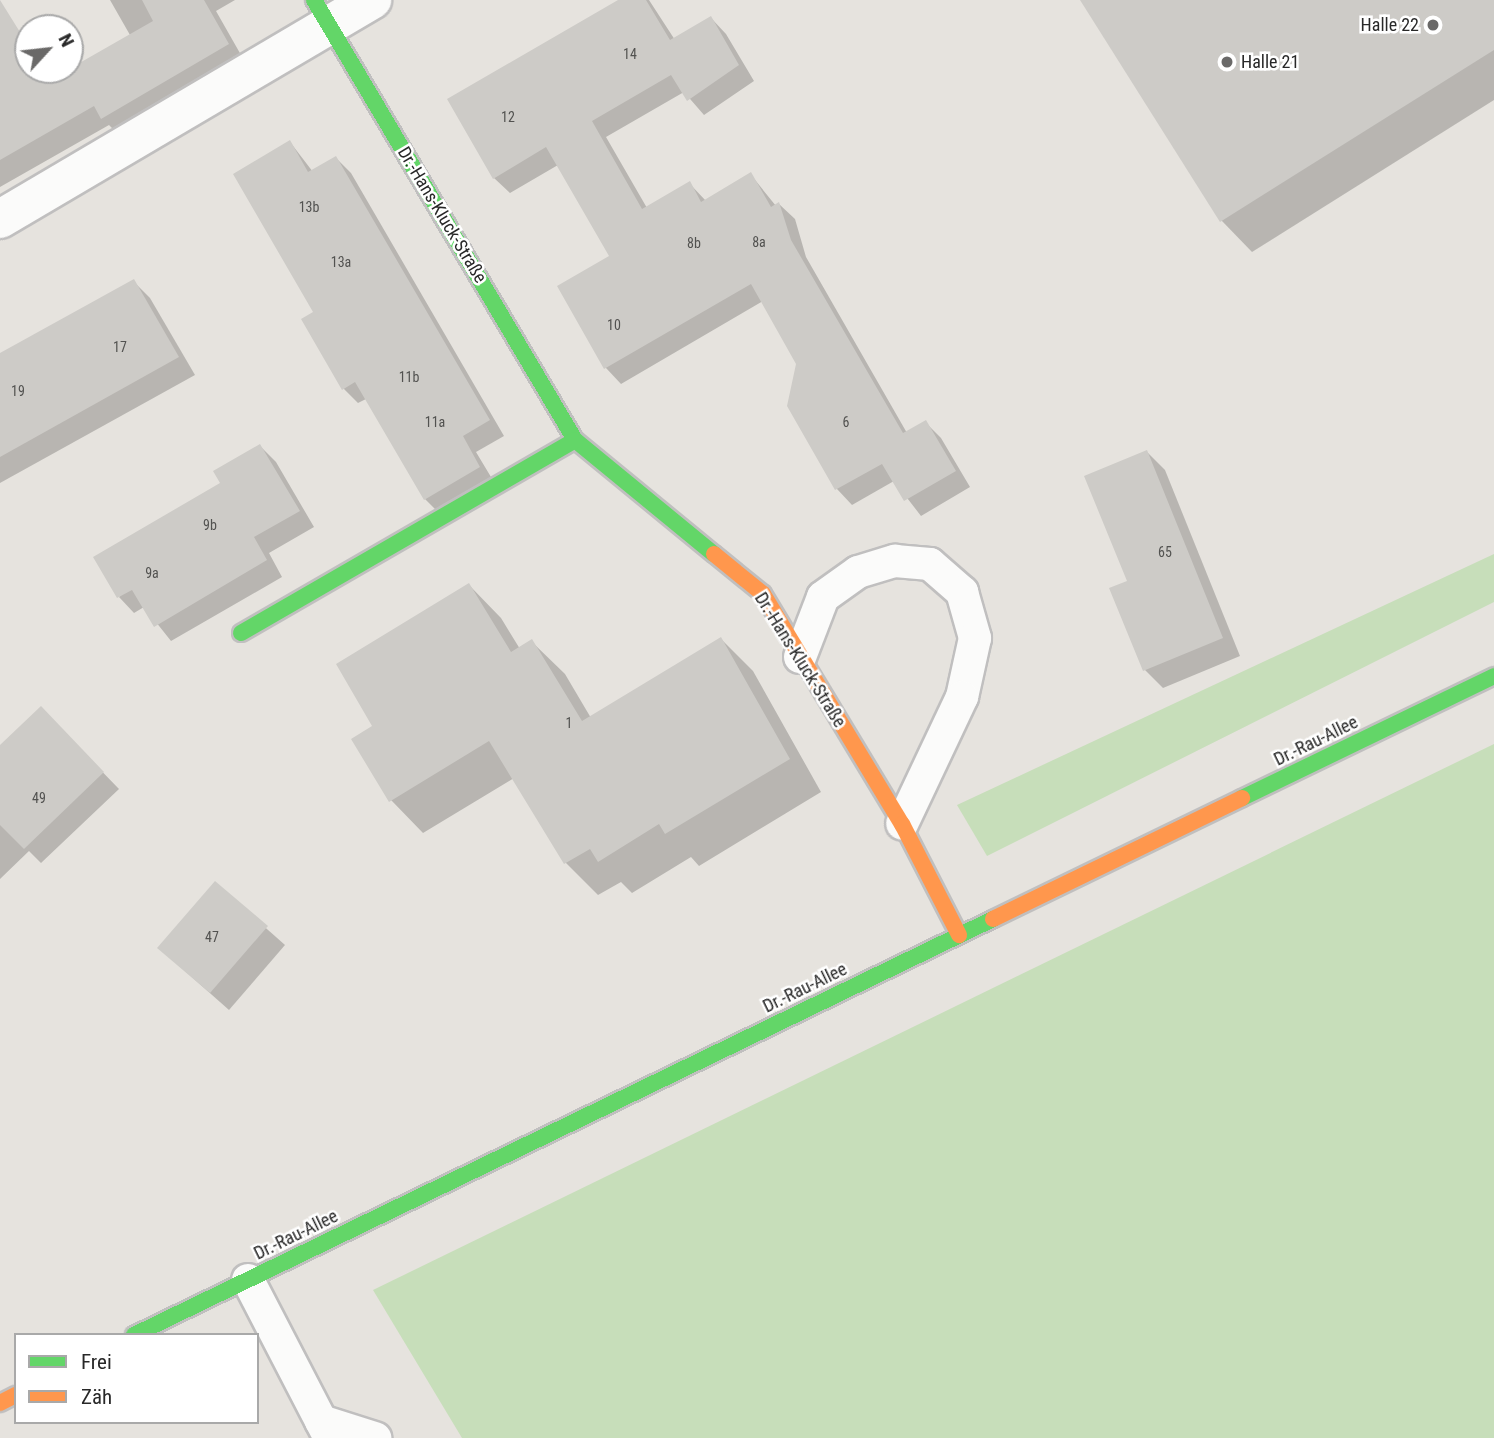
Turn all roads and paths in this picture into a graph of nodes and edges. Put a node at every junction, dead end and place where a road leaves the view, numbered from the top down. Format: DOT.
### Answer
graph roads {
  1 [pos="372,0"];
  2 [pos="322,13"];
  3 [pos="0,219"];
  4 [pos="575,440"];
  5 [pos="241,633"];
  6 [pos="800,657"];
  7 [pos="1494,676"];
  8 [pos="902,824"];
  9 [pos="958,934"];
  10 [pos="248,1280"];
  11 [pos="138,1333"];
  12 [pos="326,1429"];
  13 [pos="375,1438"];
  1 -- 2 [label="street"];
  2 -- 3 [label="street"];
  2 -- 4 [label="street, Dr.-Hans-Kluck-Straße"];
  4 -- 5 [label="street"];
  4 -- 6 [label="street, Dr.-Hans-Kluck-Straße"];
  6 -- 8 [label="street, Dr.-Hans-Kluck-Straße"];
  6 -- 8 [label="lane"];
  7 -- 9 [label="street, Dr.-Rau-Allee"];
  8 -- 9 [label="street, Dr.-Hans-Kluck-Straße"];
  9 -- 10 [label="street, Dr.-Rau-Allee"];
  10 -- 11 [label="street, Dr.-Rau-Allee"];
  10 -- 12 [label="lane"];
  12 -- 13 [label="lane"];
}
